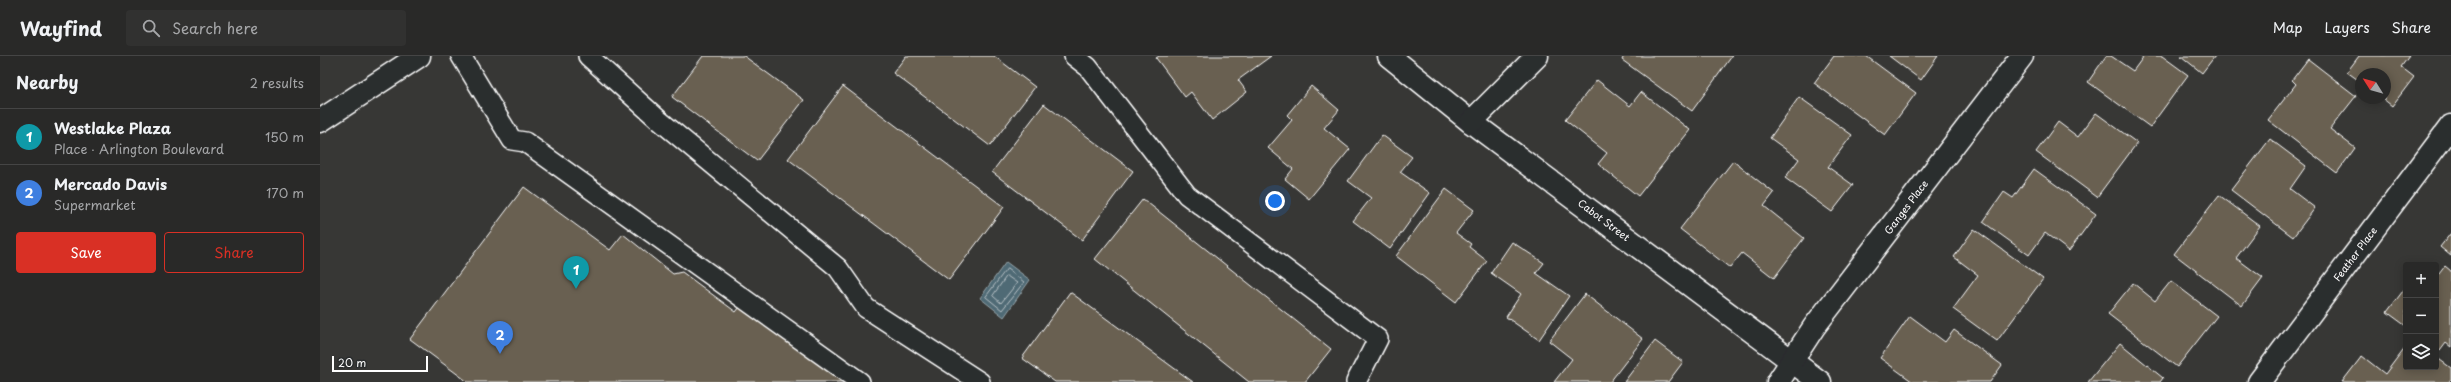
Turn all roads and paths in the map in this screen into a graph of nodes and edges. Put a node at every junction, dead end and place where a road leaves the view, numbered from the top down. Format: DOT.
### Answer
graph roads {
  1 [pos="419,56"];
  2 [pos="461,56"];
  3 [pos="588,56"];
  4 [pos="1074,56"];
  5 [pos="1388,56"];
  6 [pos="1537,56"];
  7 [pos="2022,56"];
  8 [pos="320,121"];
  9 [pos="1471,122"];
  10 [pos="2451,126"];
  11 [pos="1792,361"];
  12 [pos="860,382"];
  13 [pos="980,382"];
  14 [pos="1356,382"];
  15 [pos="1778,382"];
  16 [pos="1820,382"];
  17 [pos="2259,382"];
  1 -- 8 [label="street"];
  2 -- 12 [label="lane"];
  3 -- 13 [label="lane"];
  4 -- 14 [label="lane"];
  5 -- 9 [label="street, Cabot Street"];
  6 -- 9 [label="street"];
  7 -- 11 [label="street, Ganges Place"];
  9 -- 11 [label="street, Cabot Street"];
  10 -- 17 [label="street, Feather Place"];
  11 -- 15 [label="street, Ganges Place"];
  11 -- 16 [label="street, Cabot Street"];
}
